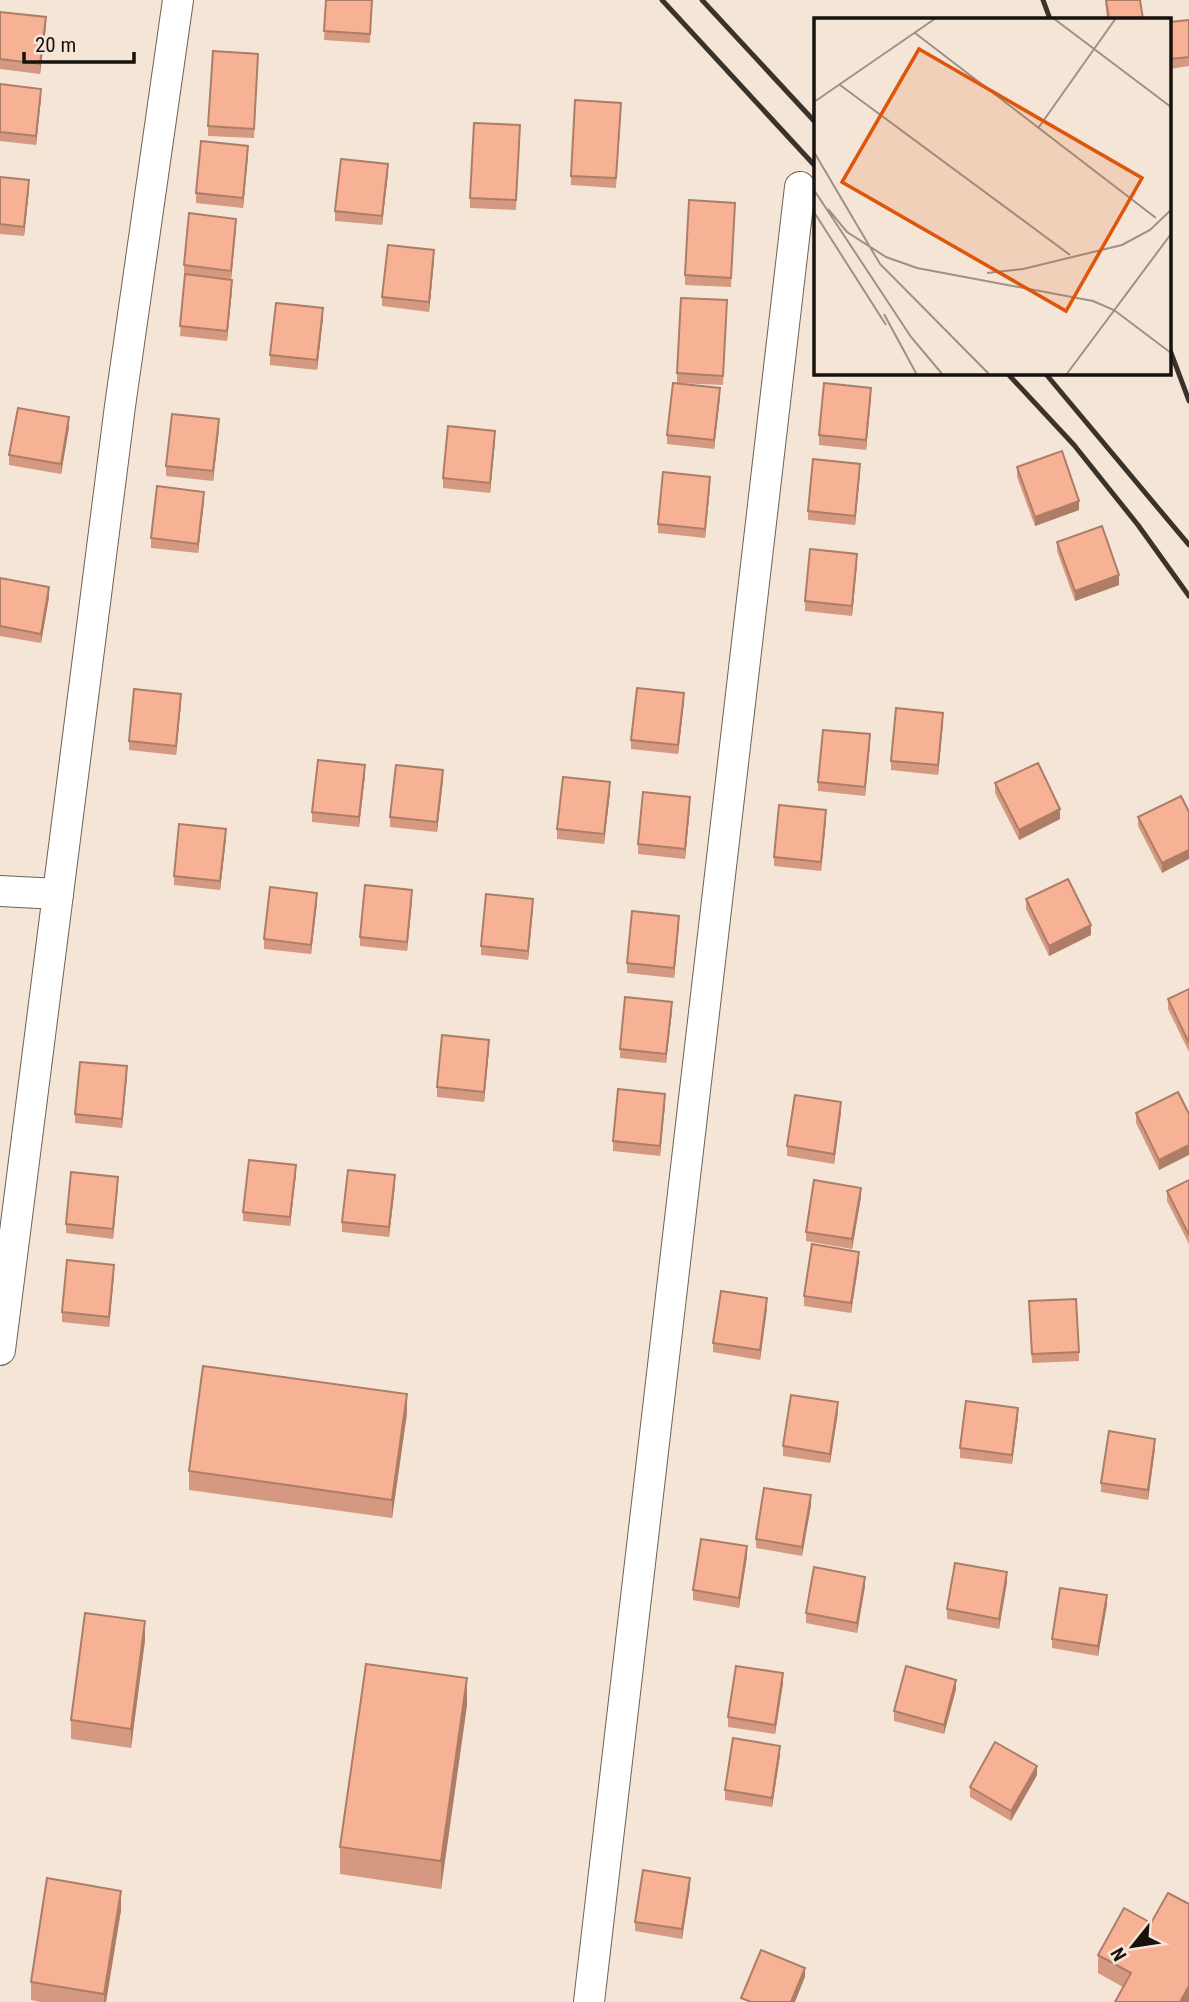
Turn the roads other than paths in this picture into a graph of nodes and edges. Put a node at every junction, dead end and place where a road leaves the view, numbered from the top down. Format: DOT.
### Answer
graph roads {
  1 [pos="178,0"];
  2 [pos="800,187"];
  3 [pos="0,891"];
  4 [pos="58,894"];
  5 [pos="0,1350"];
  6 [pos="589,2002"];
  1 -- 4 [label="street"];
  2 -- 6 [label="street"];
  3 -- 4 [label="street"];
  4 -- 5 [label="street"];
}
